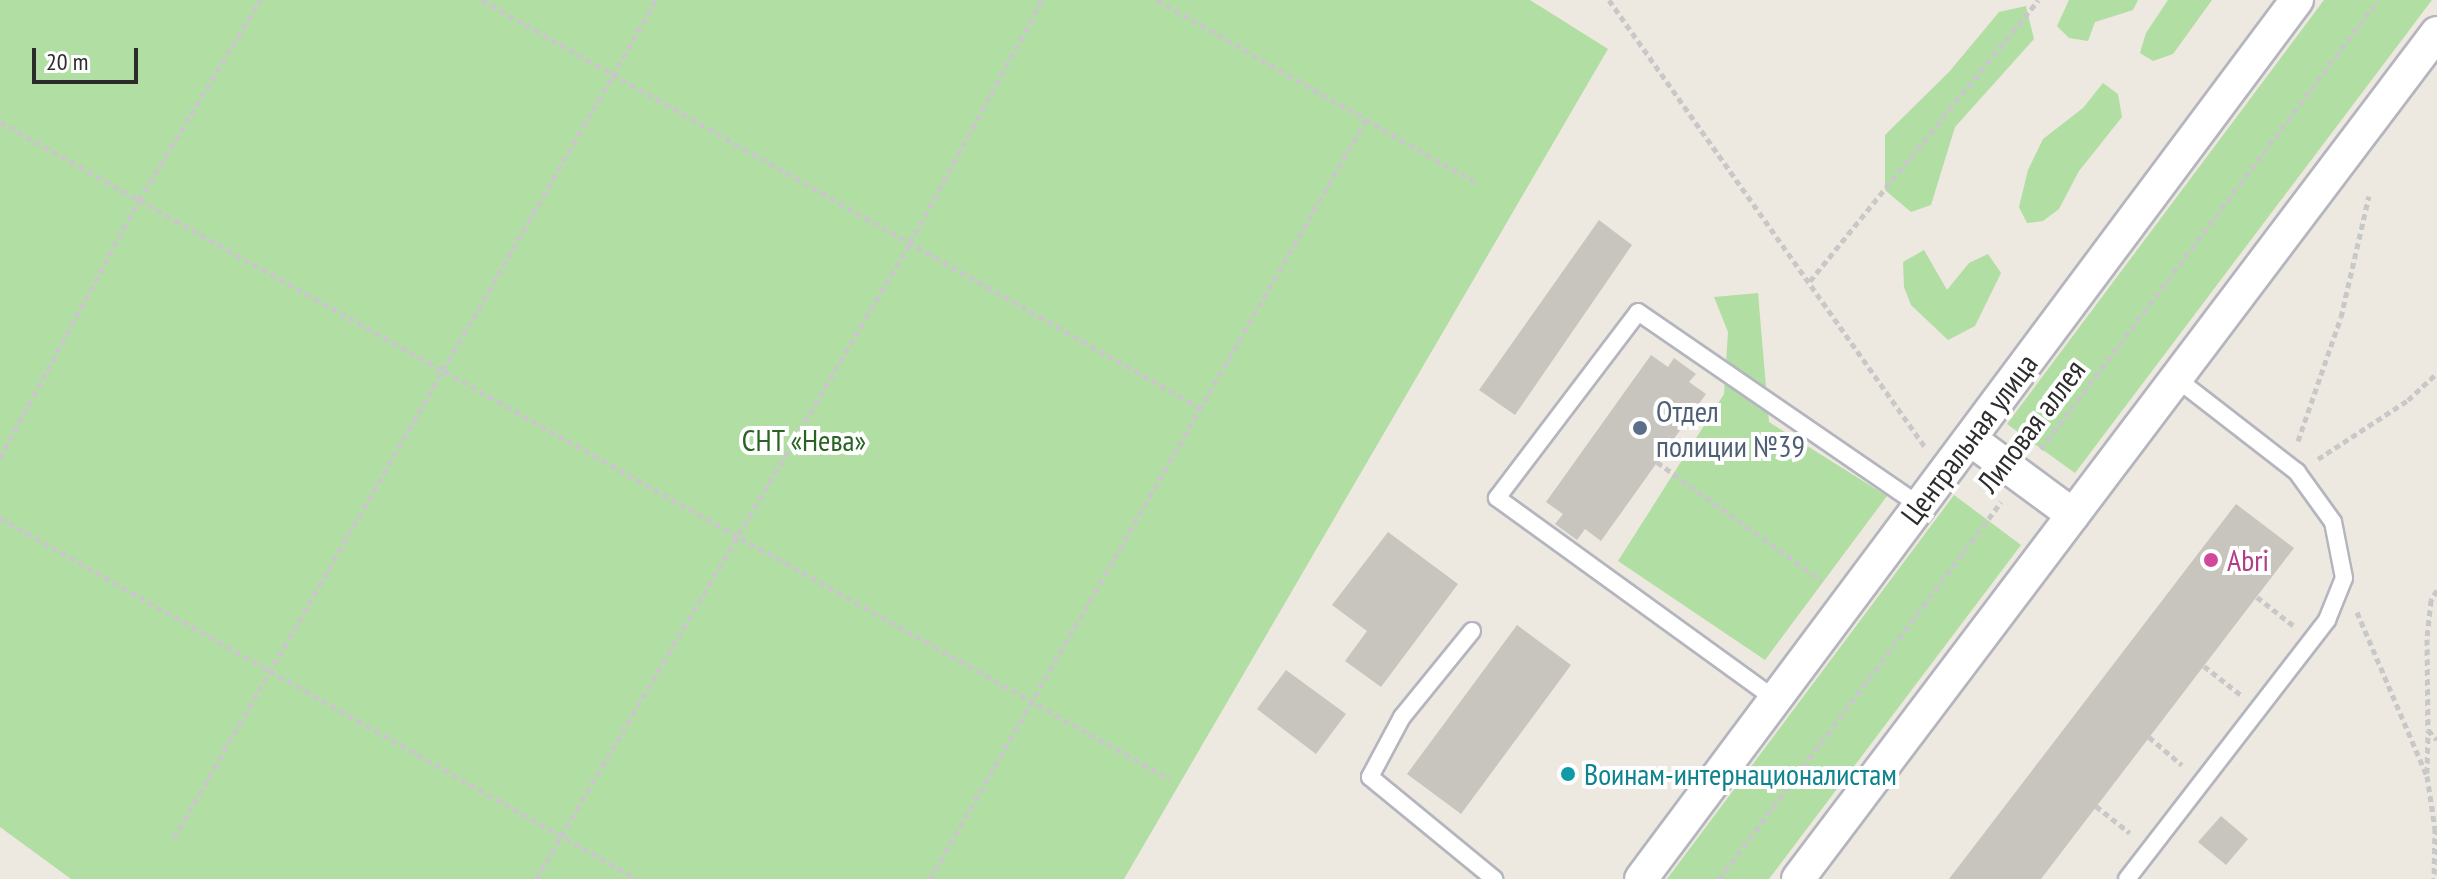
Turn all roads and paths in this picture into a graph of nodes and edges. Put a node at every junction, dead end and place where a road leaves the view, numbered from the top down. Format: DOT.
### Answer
graph roads {
  1 [pos="260,0"];
  2 [pos="482,0"];
  3 [pos="656,0"];
  4 [pos="1042,0"];
  5 [pos="1157,0"];
  6 [pos="1609,0"];
  7 [pos="2038,0"];
  8 [pos="2297,0"];
  9 [pos="2378,0"];
  10 [pos="2437,33"];
  11 [pos="612,74"];
  12 [pos="1366,120"];
  13 [pos="0,122"];
  14 [pos="1478,184"];
  15 [pos="2369,196"];
  16 [pos="139,200"];
  17 [pos="910,243"];
  18 [pos="1810,281"];
  19 [pos="443,370"];
  20 [pos="2437,373"];
  21 [pos="2176,378"];
  22 [pos="1202,409"];
  23 [pos="1970,439"];
  24 [pos="1925,447"];
  25 [pos="0,458"];
  26 [pos="1657,462"];
  27 [pos="2293,469"];
  28 [pos="2020,476"];
  29 [pos="1920,506"];
  30 [pos="2073,515"];
  31 [pos="0,518"];
  32 [pos="738,536"];
  33 [pos="2344,578"];
  34 [pos="1835,590"];
  35 [pos="2437,590"];
  36 [pos="2257,597"];
  37 [pos="1472,631"];
  38 [pos="2312,640"];
  39 [pos="2204,666"];
  40 [pos="273,673"];
  41 [pos="1775,699"];
  42 [pos="1030,701"];
  43 [pos="2258,709"];
  44 [pos="2428,730"];
  45 [pos="2149,737"];
  46 [pos="2437,740"];
  47 [pos="2427,776"];
  48 [pos="1170,779"];
  49 [pos="2202,782"];
  50 [pos="2096,806"];
  51 [pos="562,836"];
  52 [pos="174,838"];
  53 [pos="2150,849"];
  54 [pos="536,879"];
  55 [pos="637,879"];
  56 [pos="930,879"];
  57 [pos="1494,879"];
  58 [pos="1641,879"];
  59 [pos="1719,879"];
  60 [pos="1798,879"];
  61 [pos="2127,879"];
  62 [pos="2434,879"];
  1 -- 16 [label="path"];
  2 -- 11 [label="path"];
  3 -- 11 [label="path"];
  4 -- 17 [label="path"];
  5 -- 12 [label="path"];
  6 -- 18 [label="path"];
  7 -- 18 [label="path"];
  8 -- 23 [label="street, Центральная улица"];
  9 -- 28 [label="path, Липовая аллея"];
  10 -- 21 [label="street"];
  11 -- 17 [label="path"];
  11 -- 19 [label="path"];
  12 -- 14 [label="path"];
  12 -- 22 [label="path"];
  13 -- 16 [label="path"];
  15 -- 27 [label="path"];
  16 -- 19 [label="path"];
  16 -- 25 [label="path"];
  17 -- 22 [label="path"];
  17 -- 32 [label="path"];
  18 -- 24 [label="path"];
  19 -- 32 [label="path"];
  19 -- 40 [label="path"];
  20 -- 27 [label="path"];
  21 -- 27 [label="lane"];
  21 -- 30 [label="street"];
  22 -- 42 [label="path"];
  23 -- 28 [label="street"];
  23 -- 29 [label="street, Центральная улица"];
  26 -- 34 [label="path"];
  27 -- 33 [label="lane"];
  28 -- 30 [label="street"];
  28 -- 59 [label="path, Липовая аллея"];
  29 -- 41 [label="street, Центральная улица"];
  29 -- 41 [label="lane"];
  30 -- 60 [label="street"];
  31 -- 40 [label="path"];
  32 -- 42 [label="path"];
  32 -- 51 [label="path"];
  33 -- 38 [label="lane"];
  33 -- 47 [label="path"];
  35 -- 44 [label="path"];
  36 -- 38 [label="path"];
  37 -- 57 [label="lane"];
  38 -- 43 [label="lane"];
  39 -- 43 [label="path"];
  40 -- 51 [label="path"];
  40 -- 52 [label="path"];
  41 -- 58 [label="street, Центральная улица"];
  42 -- 48 [label="path"];
  42 -- 56 [label="path"];
  43 -- 49 [label="lane"];
  44 -- 46 [label="path"];
  44 -- 47 [label="path"];
  45 -- 49 [label="path"];
  47 -- 62 [label="path"];
  49 -- 53 [label="lane"];
  50 -- 53 [label="path"];
  51 -- 54 [label="path"];
  51 -- 55 [label="path"];
  53 -- 61 [label="lane"];
}
